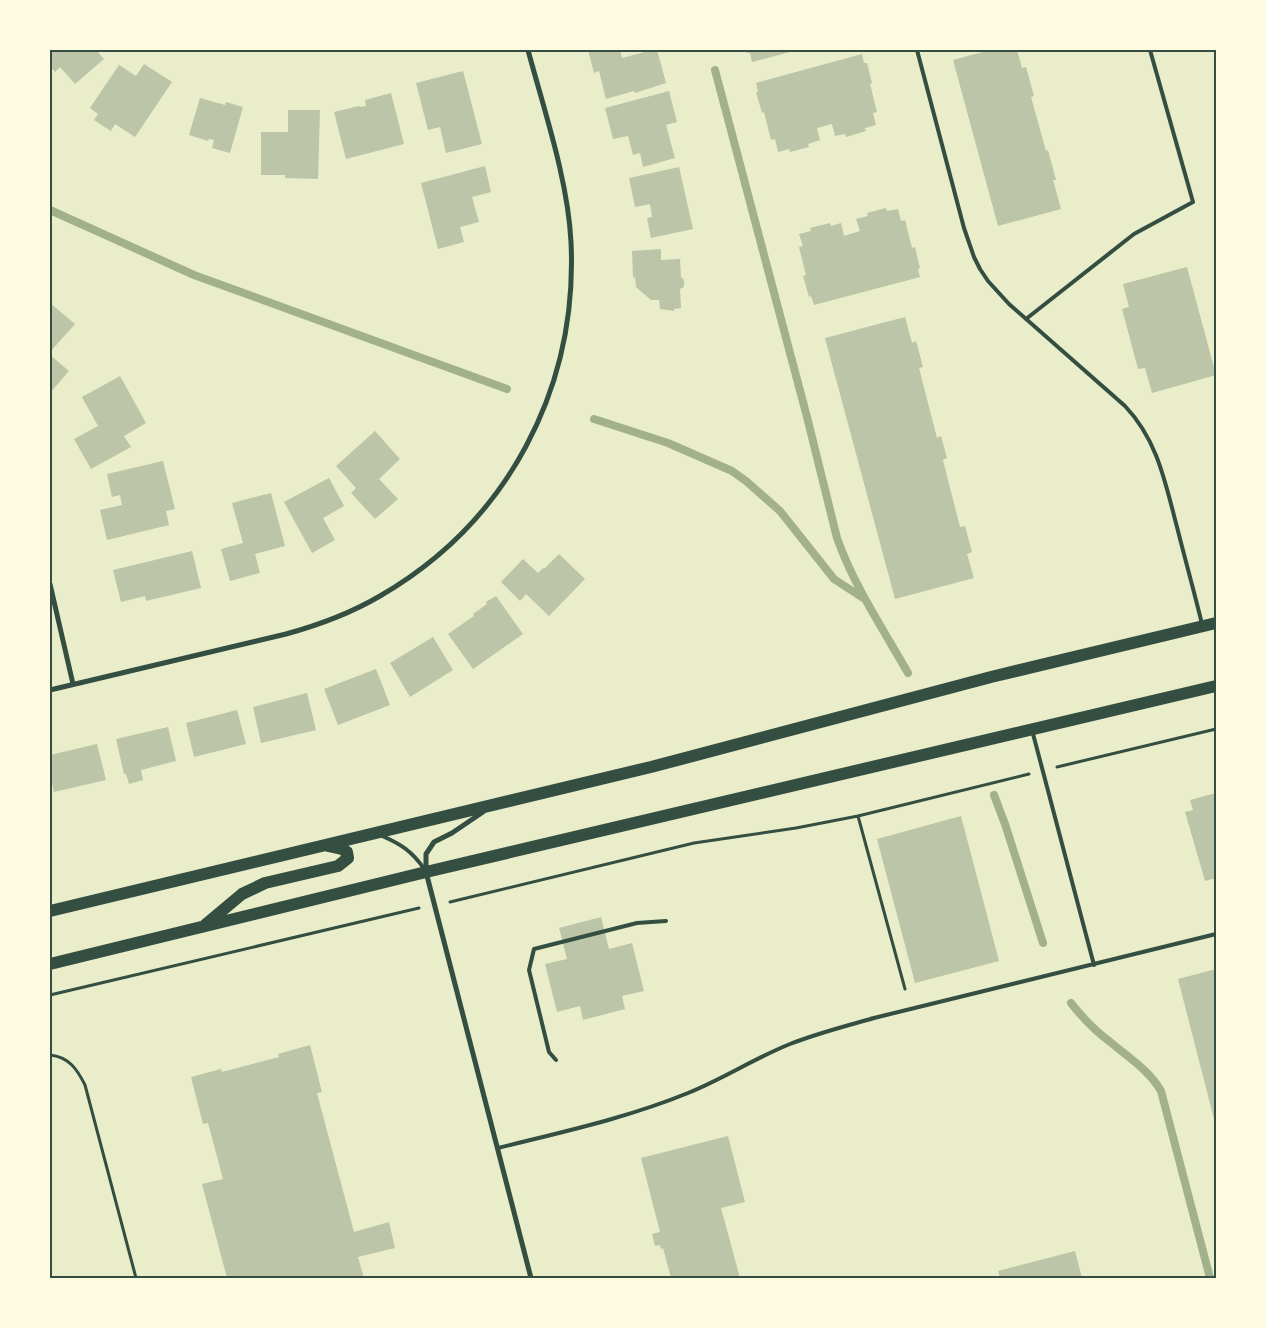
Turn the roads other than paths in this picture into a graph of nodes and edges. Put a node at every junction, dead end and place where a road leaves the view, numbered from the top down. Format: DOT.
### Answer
graph roads {
  1 [pos="528,50"];
  2 [pos="917,50"];
  3 [pos="1150,50"];
  4 [pos="1026,319"];
  5 [pos="50,584"];
  6 [pos="1216,622"];
  7 [pos="1202,626"];
  8 [pos="73,684"];
  9 [pos="1216,686"];
  10 [pos="50,690"];
  11 [pos="1032,730"];
  12 [pos="493,805"];
  13 [pos="376,833"];
  14 [pos="324,846"];
  15 [pos="426,872"];
  16 [pos="50,911"];
  17 [pos="666,921"];
  18 [pos="203,926"];
  19 [pos="1216,934"];
  20 [pos="50,964"];
  21 [pos="1094,965"];
  22 [pos="556,1060"];
  23 [pos="498,1148"];
  24 [pos="532,1278"];
  1 -- 8 [label="street"];
  2 -- 4 [label="lane"];
  3 -- 4 [label="lane"];
  4 -- 7 [label="lane"];
  5 -- 8 [label="street"];
  6 -- 7 [label="main road"];
  7 -- 12 [label="main road"];
  8 -- 10 [label="street"];
  9 -- 11 [label="main road"];
  11 -- 15 [label="main road"];
  11 -- 21 [label="lane"];
  12 -- 13 [label="main road"];
  12 -- 15 [label="street"];
  13 -- 14 [label="main road"];
  13 -- 15 [label="lane"];
  14 -- 16 [label="main road"];
  14 -- 18 [label="main road"];
  15 -- 18 [label="main road"];
  15 -- 23 [label="street"];
  17 -- 22 [label="lane"];
  18 -- 20 [label="main road"];
  19 -- 21 [label="lane"];
  21 -- 23 [label="lane"];
  23 -- 24 [label="street"];
}
